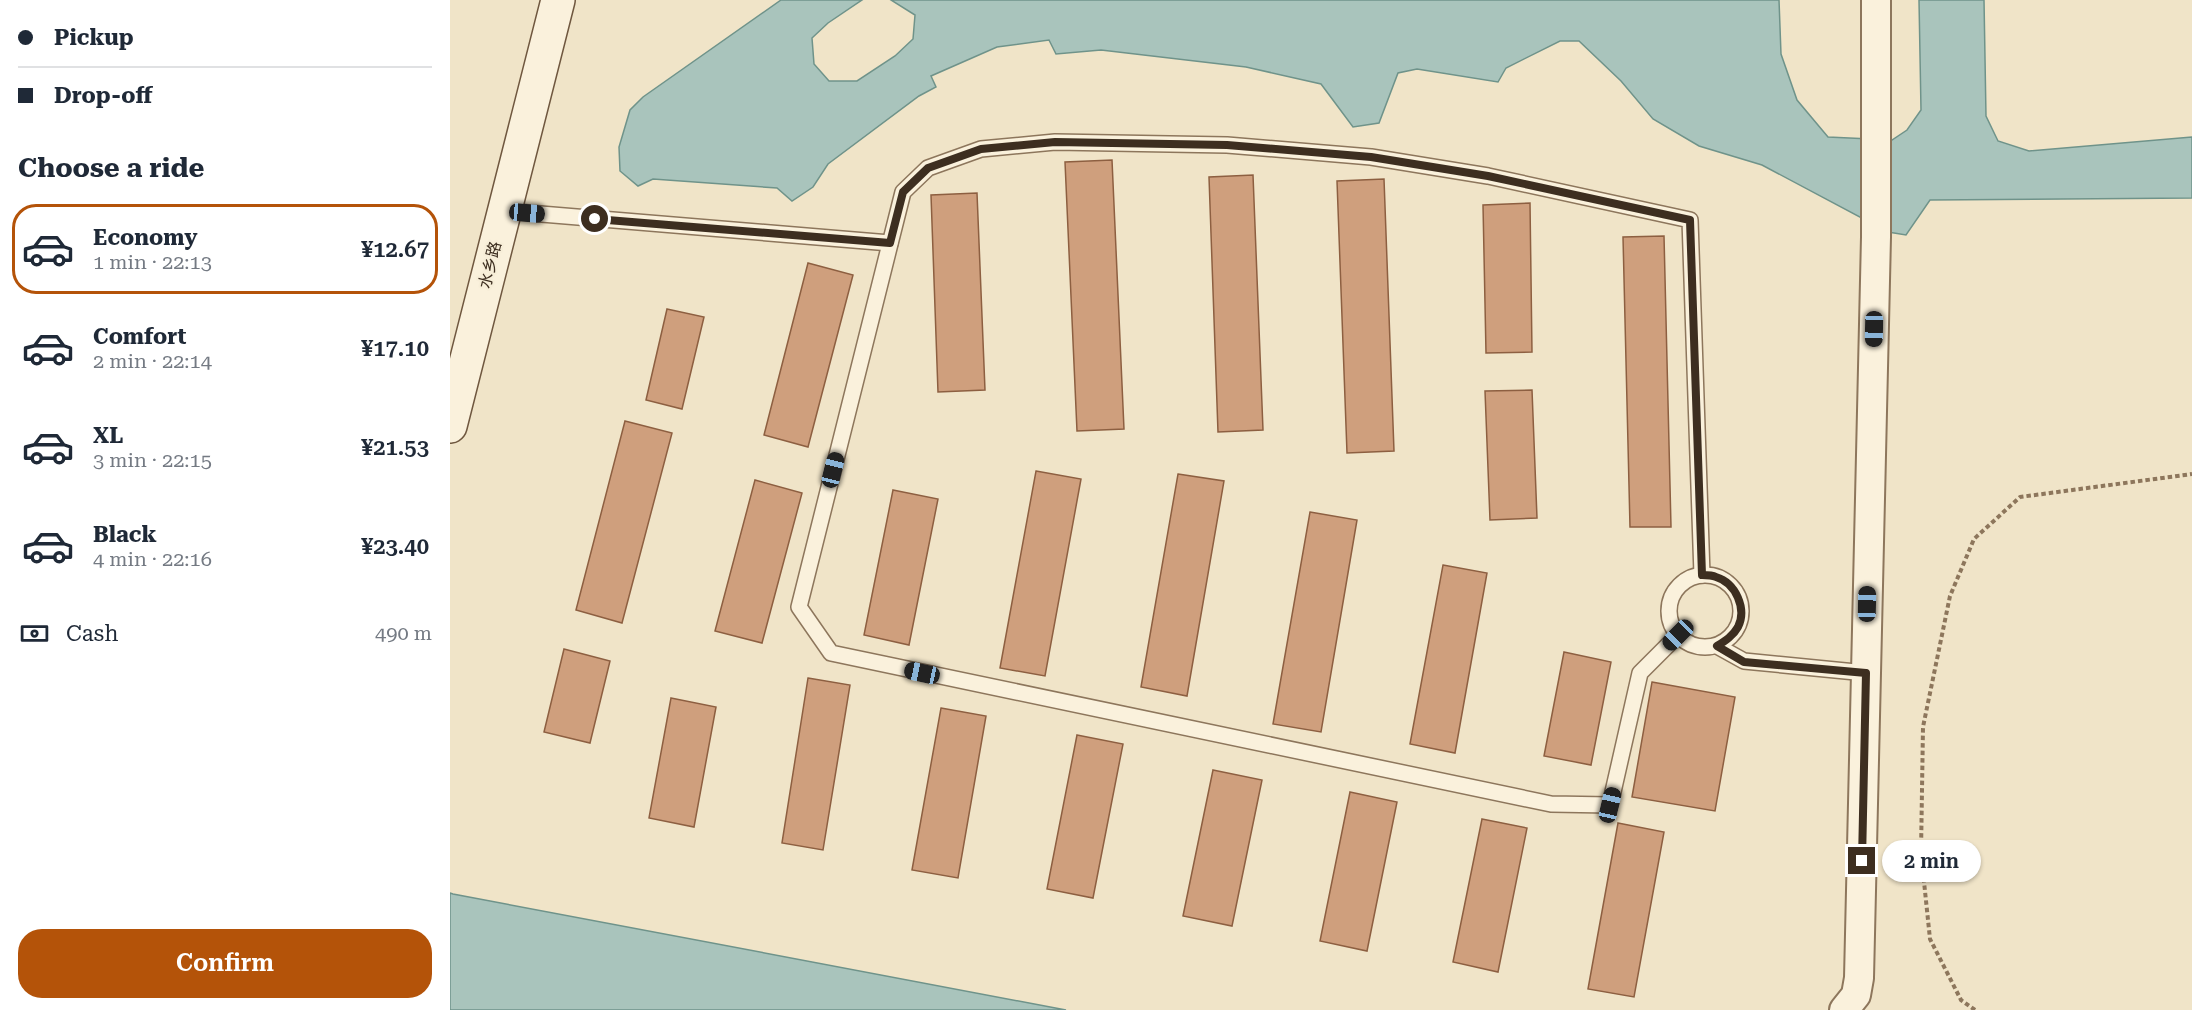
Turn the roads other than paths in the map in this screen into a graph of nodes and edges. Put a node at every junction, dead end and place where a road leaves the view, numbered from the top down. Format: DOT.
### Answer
graph roads {
  1 [pos="558,0"];
  2 [pos="1876,0"];
  3 [pos="504,211"];
  4 [pos="890,243"];
  5 [pos="450,426"];
  6 [pos="1702,575"];
  7 [pos="1678,635"];
  8 [pos="1717,646"];
  9 [pos="1866,673"];
  10 [pos="1844,1010"];
  1 -- 3 [label="street, 水乡路"];
  2 -- 9 [label="street"];
  3 -- 4 [label="lane"];
  3 -- 5 [label="street, 水乡路"];
  4 -- 6 [label="lane"];
  4 -- 7 [label="lane"];
  6 -- 7 [label="lane"];
  6 -- 8 [label="lane"];
  7 -- 8 [label="lane"];
  8 -- 9 [label="lane"];
  9 -- 10 [label="street"];
}
